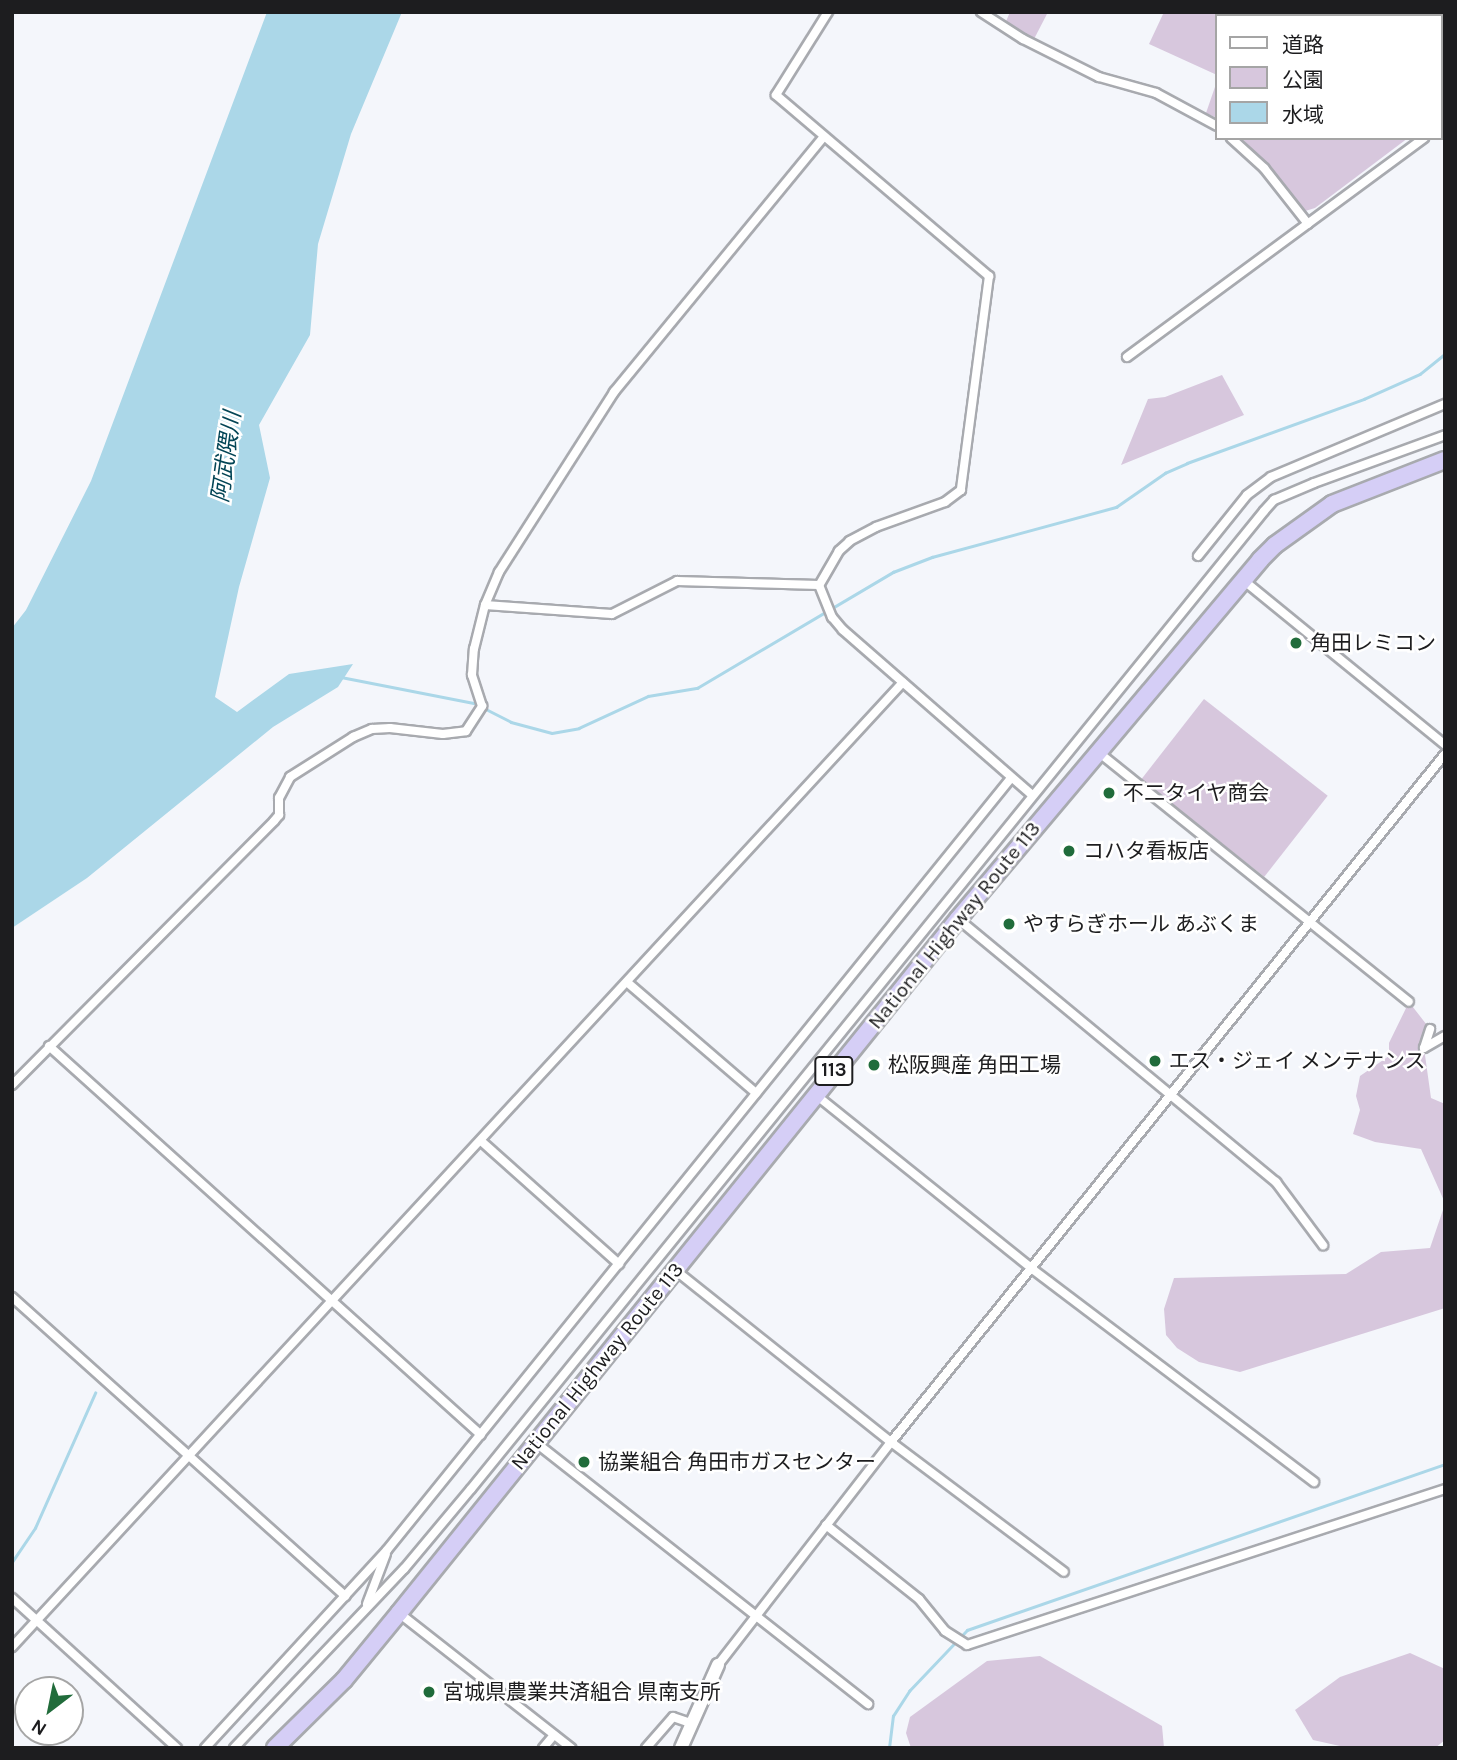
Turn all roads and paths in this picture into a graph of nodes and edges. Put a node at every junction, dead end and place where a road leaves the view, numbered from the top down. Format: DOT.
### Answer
graph roads {
  1 [pos="828,12"];
  2 [pos="981,12"];
  3 [pos="1216,125"];
  4 [pos="823,138"];
  5 [pos="1233,140"];
  6 [pos="1421,140"];
  7 [pos="1308,225"];
  8 [pos="1127,357"];
  9 [pos="1445,404"];
  10 [pos="1445,435"];
  11 [pos="1445,460"];
  12 [pos="1198,556"];
  13 [pos="1243,580"];
  14 [pos="819,585"];
  15 [pos="485,605"];
  16 [pos="903,682"];
  17 [pos="1445,745"];
  18 [pos="1097,751"];
  19 [pos="1445,754"];
  20 [pos="1011,778"];
  21 [pos="1032,795"];
  22 [pos="958,919"];
  23 [pos="1309,921"];
  24 [pos="628,982"];
  25 [pos="1409,1002"];
  26 [pos="1430,1029"];
  27 [pos="1445,1037"];
  28 [pos="49,1046"];
  29 [pos="12,1084"];
  30 [pos="756,1093"];
  31 [pos="1171,1093"];
  32 [pos="815,1095"];
  33 [pos="481,1141"];
  34 [pos="1323,1245"];
  35 [pos="619,1264"];
  36 [pos="1031,1268"];
  37 [pos="674,1269"];
  38 [pos="12,1297"];
  39 [pos="332,1302"];
  40 [pos="481,1435"];
  41 [pos="536,1442"];
  42 [pos="891,1442"];
  43 [pos="190,1456"];
  44 [pos="1314,1482"];
  45 [pos="1445,1489"];
  46 [pos="826,1525"];
  47 [pos="387,1550"];
  48 [pos="1064,1572"];
  49 [pos="345,1596"];
  50 [pos="12,1598"];
  51 [pos="365,1610"];
  52 [pos="399,1613"];
  53 [pos="759,1615"];
  54 [pos="37,1620"];
  55 [pos="12,1647"];
  56 [pos="718,1665"];
  57 [pos="868,1704"];
  58 [pos="690,1723"];
  59 [pos="554,1735"];
  60 [pos="177,1748"];
  61 [pos="205,1748"];
  62 [pos="234,1748"];
  63 [pos="275,1748"];
  64 [pos="543,1748"];
  65 [pos="571,1748"];
  66 [pos="646,1748"];
  67 [pos="681,1748"];
  1 -- 4 [label="street"];
  2 -- 3 [label="street"];
  4 -- 14 [label="street"];
  4 -- 15 [label="street"];
  5 -- 7 [label="street"];
  6 -- 7 [label="street"];
  7 -- 8 [label="street"];
  9 -- 12 [label="street"];
  10 -- 21 [label="street"];
  11 -- 13 [label="highway, National Highway Route 113 / 113"];
  13 -- 17 [label="street"];
  13 -- 18 [label="highway, National Highway Route 113 / 113"];
  14 -- 15 [label="street"];
  14 -- 16 [label="street"];
  15 -- 28 [label="street"];
  16 -- 20 [label="street"];
  16 -- 24 [label="street"];
  18 -- 22 [label="highway, National Highway Route 113 / 113"];
  18 -- 23 [label="street"];
  19 -- 23 [label="street"];
  20 -- 21 [label="street"];
  20 -- 30 [label="street"];
  21 -- 51 [label="street"];
  22 -- 31 [label="street"];
  22 -- 32 [label="highway, National Highway Route 113 / 113"];
  23 -- 25 [label="street"];
  23 -- 31 [label="street"];
  24 -- 30 [label="street"];
  24 -- 33 [label="street"];
  26 -- 27 [label="street"];
  28 -- 29 [label="street"];
  28 -- 39 [label="street"];
  30 -- 35 [label="street"];
  31 -- 34 [label="street"];
  31 -- 36 [label="street"];
  32 -- 36 [label="street"];
  32 -- 37 [label="highway, National Highway Route 113 / 113"];
  33 -- 35 [label="street"];
  33 -- 39 [label="street"];
  35 -- 40 [label="street"];
  36 -- 42 [label="street"];
  36 -- 44 [label="street"];
  37 -- 41 [label="highway, National Highway Route 113 / 113"];
  37 -- 42 [label="street"];
  38 -- 43 [label="street"];
  39 -- 40 [label="street"];
  39 -- 43 [label="street"];
  40 -- 47 [label="street"];
  41 -- 52 [label="highway, National Highway Route 113 / 113"];
  41 -- 53 [label="street"];
  42 -- 46 [label="street"];
  42 -- 48 [label="street"];
  43 -- 49 [label="street"];
  43 -- 54 [label="street"];
  45 -- 46 [label="street"];
  46 -- 53 [label="street"];
  47 -- 49 [label="street"];
  47 -- 51 [label="street"];
  49 -- 61 [label="street"];
  50 -- 54 [label="street"];
  51 -- 62 [label="street"];
  52 -- 59 [label="street"];
  52 -- 63 [label="highway, National Highway Route 113 / 113"];
  53 -- 56 [label="street"];
  53 -- 57 [label="street"];
  54 -- 55 [label="street"];
  54 -- 60 [label="street"];
  56 -- 58 [label="street"];
  58 -- 66 [label="street"];
  58 -- 67 [label="street"];
  59 -- 64 [label="street"];
  59 -- 65 [label="street"];
}
